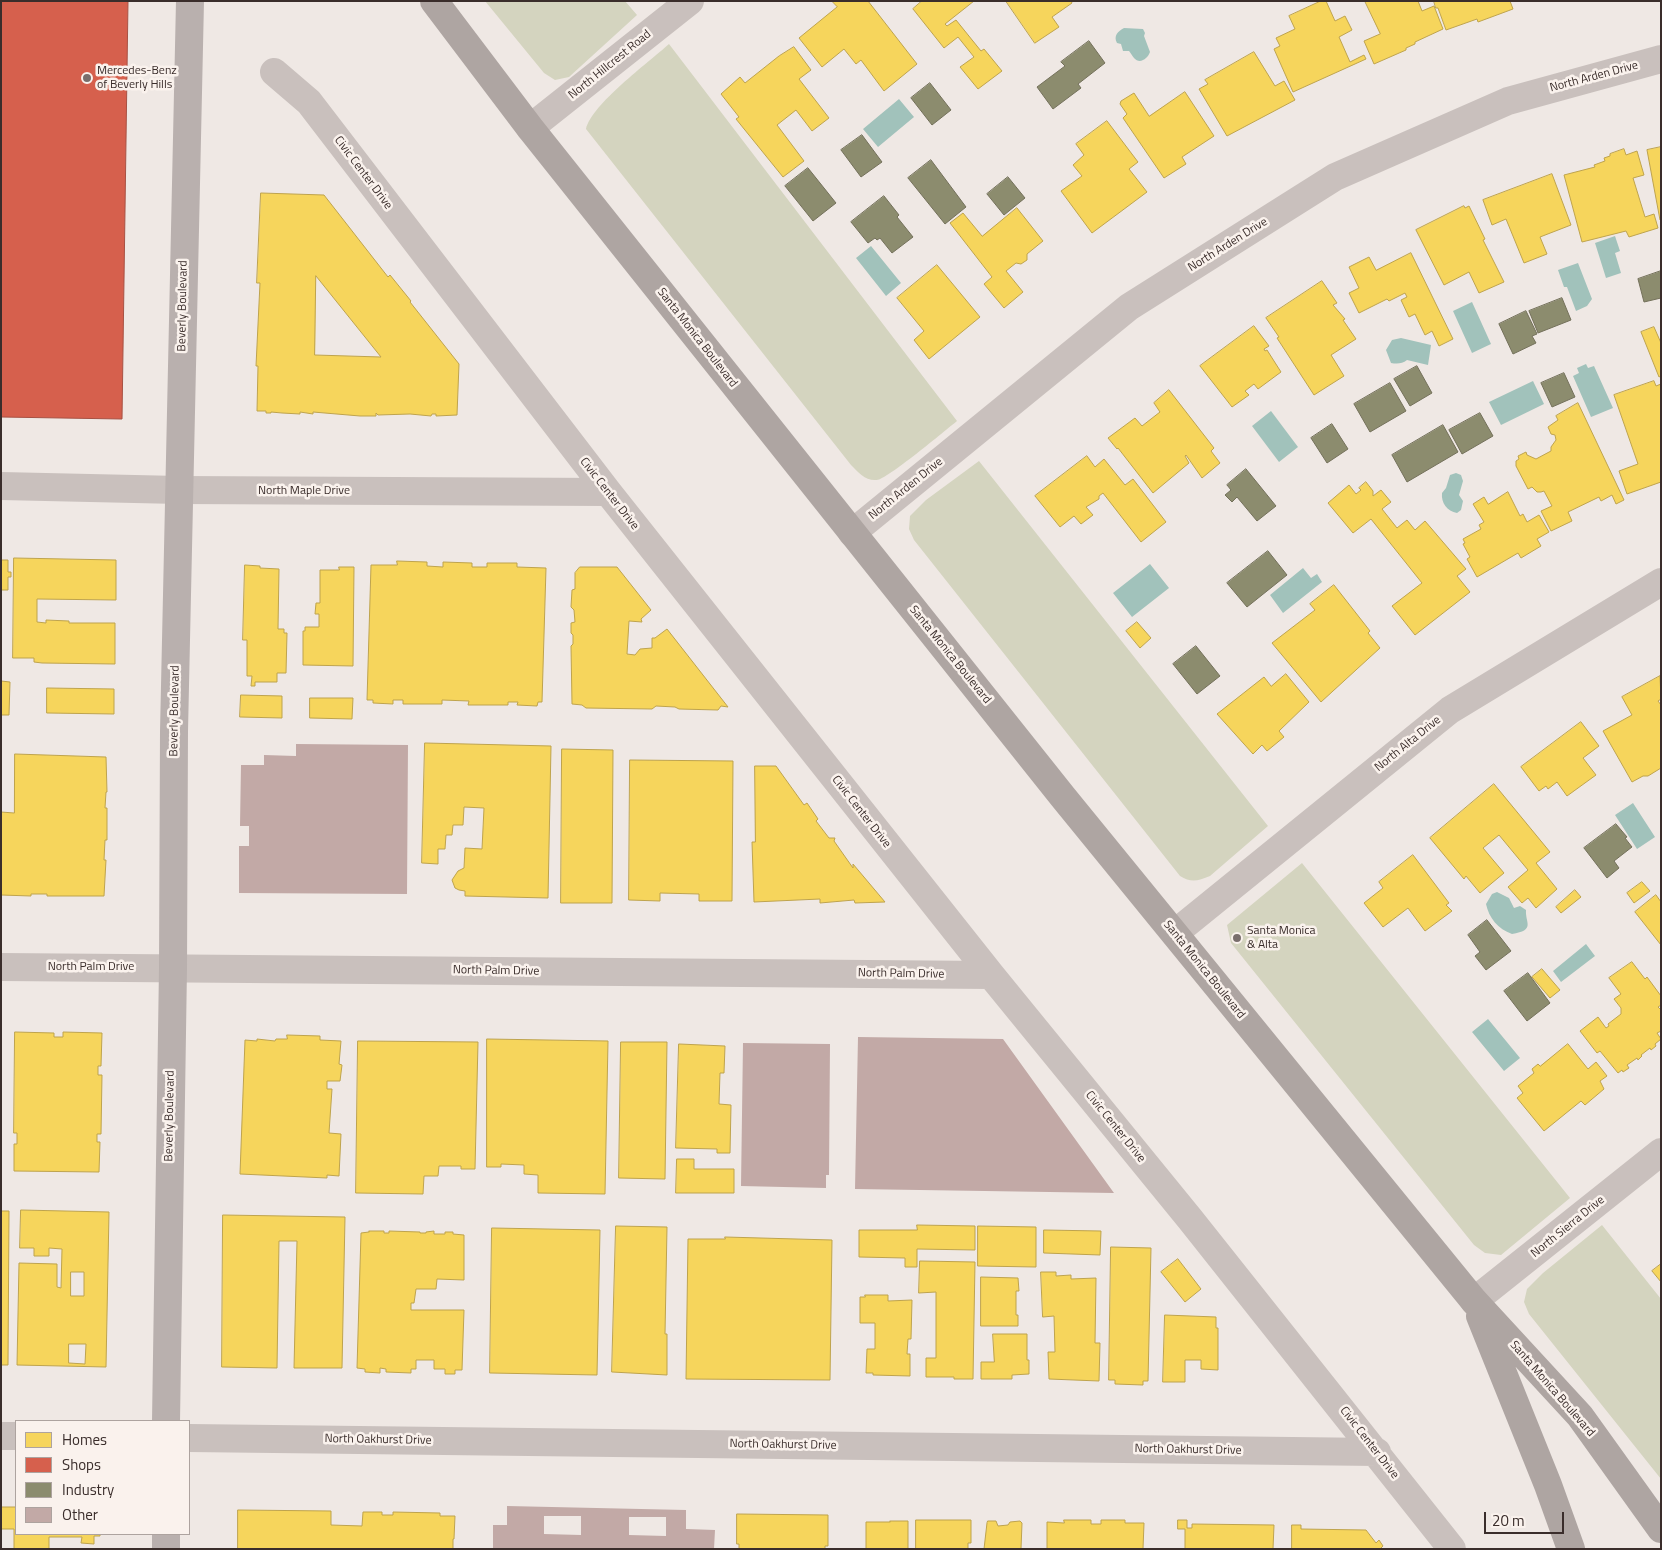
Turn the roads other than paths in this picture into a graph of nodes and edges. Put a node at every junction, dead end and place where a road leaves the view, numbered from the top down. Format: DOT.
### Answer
graph roads {
  1 [pos="190,1"];
  2 [pos="434,1"];
  3 [pos="690,1"];
  4 [pos="1661,59"];
  5 [pos="274,72"];
  6 [pos="530,128"];
  7 [pos="1,486"];
  8 [pos="179,490"];
  9 [pos="608,492"];
  10 [pos="852,533"];
  11 [pos="1661,582"];
  12 [pos="1175,933"];
  13 [pos="1,967"];
  14 [pos="173,968"];
  15 [pos="991,975"];
  16 [pos="1661,1152"];
  17 [pos="1474,1301"];
  18 [pos="166,1420"];
  19 [pos="1,1436"];
  20 [pos="15,1436"];
  21 [pos="190,1438"];
  22 [pos="1377,1452"];
  23 [pos="1661,1528"];
  24 [pos="166,1535"];
  25 [pos="166,1549"];
  26 [pos="1452,1549"];
  27 [pos="1571,1549"];
  1 -- 8 [label="main road, Beverly Boulevard"];
  2 -- 6 [label="main road, Santa Monica Boulevard"];
  3 -- 6 [label="street, North Hillcrest Road"];
  4 -- 10 [label="street, North Arden Drive"];
  5 -- 9 [label="street, Civic Center Drive"];
  6 -- 10 [label="main road, Santa Monica Boulevard"];
  7 -- 8 [label="street, North Maple Drive"];
  8 -- 9 [label="street, North Maple Drive"];
  8 -- 14 [label="main road, Beverly Boulevard"];
  9 -- 15 [label="street, Civic Center Drive"];
  10 -- 12 [label="main road, Santa Monica Boulevard"];
  11 -- 12 [label="street, North Alta Drive"];
  12 -- 17 [label="main road, Santa Monica Boulevard"];
  13 -- 14 [label="street, North Palm Drive"];
  14 -- 15 [label="street, North Palm Drive"];
  14 -- 18 [label="main road, Beverly Boulevard"];
  15 -- 22 [label="street, Civic Center Drive"];
  16 -- 17 [label="street, North Sierra Drive"];
  17 -- 23 [label="main road, Santa Monica Boulevard"];
  17 -- 27 [label="main road, Santa Monica Boulevard"];
  19 -- 20 [label="street"];
  21 -- 22 [label="street, North Oakhurst Drive"];
  22 -- 26 [label="street, Civic Center Drive"];
  24 -- 25 [label="main road"];
}
